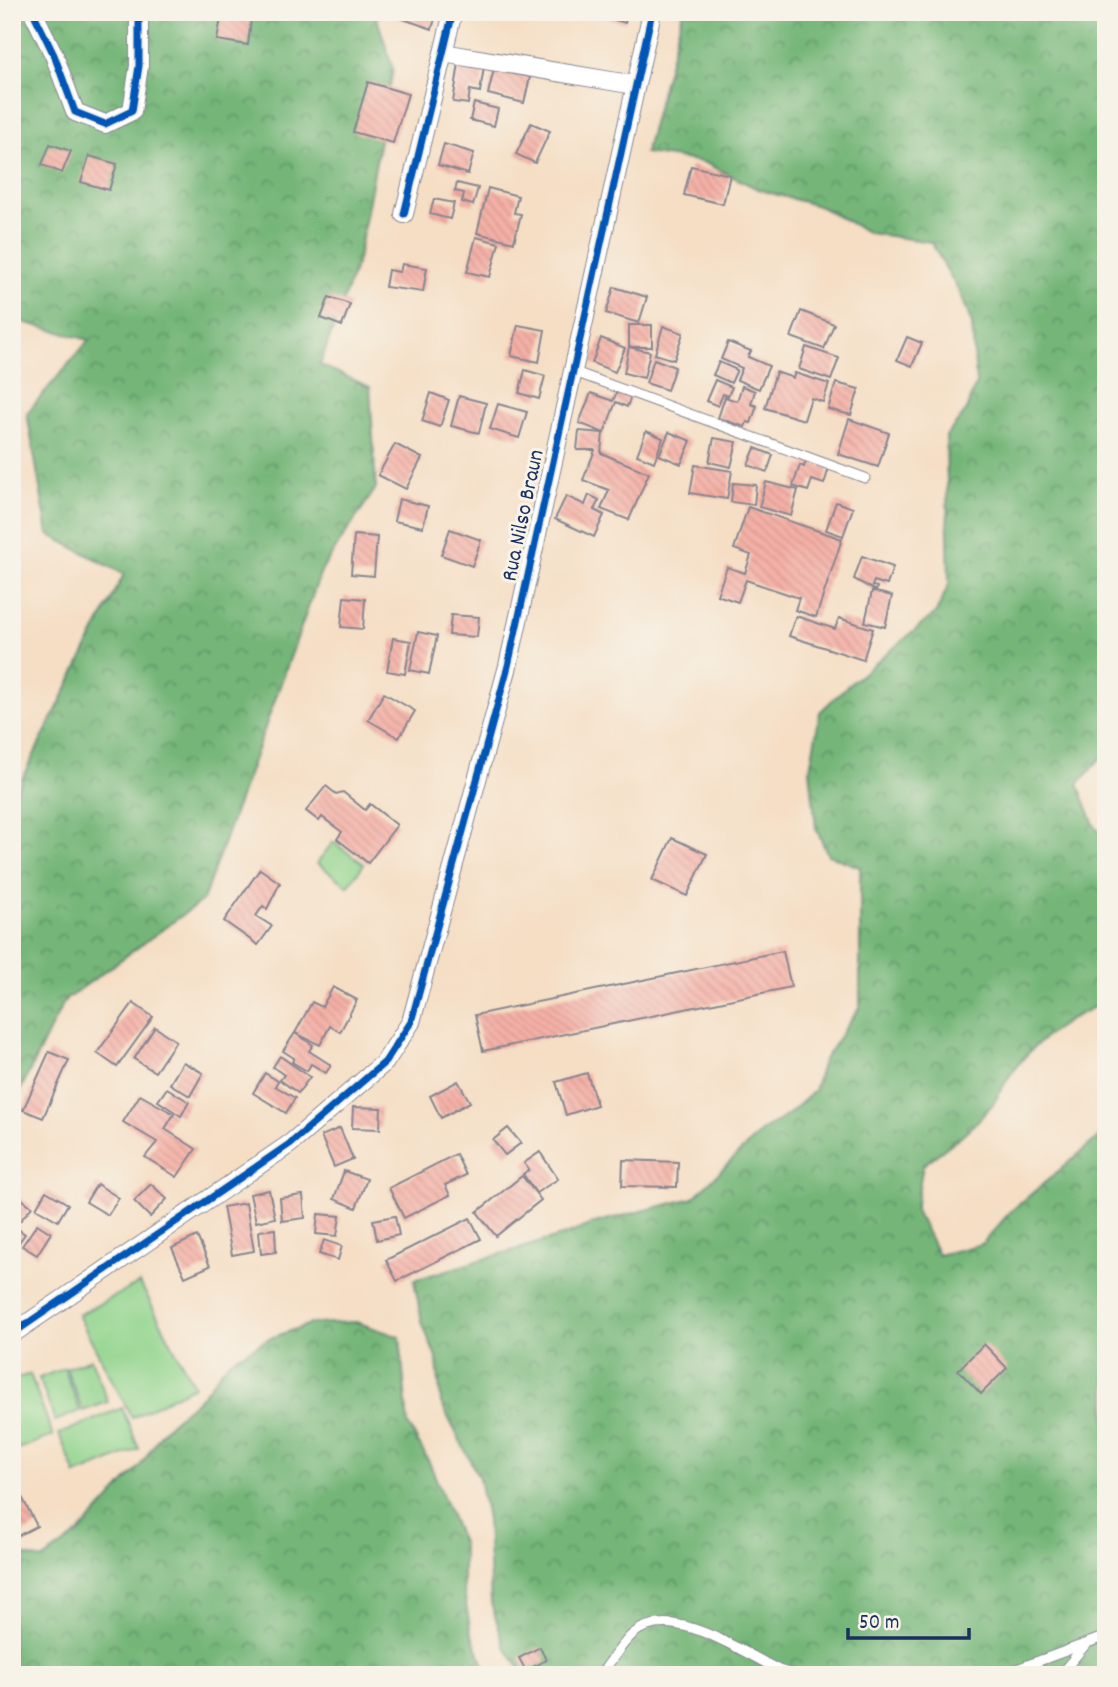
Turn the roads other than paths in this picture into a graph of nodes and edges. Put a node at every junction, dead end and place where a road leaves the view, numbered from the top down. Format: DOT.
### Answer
graph roads {
  1 [pos="33,12"];
  2 [pos="139,12"];
  3 [pos="453,12"];
  4 [pos="652,12"];
  5 [pos="443,53"];
  6 [pos="635,85"];
  7 [pos="404,214"];
  8 [pos="572,370"];
  9 [pos="864,478"];
  10 [pos="12,1334"];
  11 [pos="1106,1636"];
  12 [pos="1087,1643"];
  13 [pos="603,1671"];
  14 [pos="795,1675"];
  15 [pos="1001,1675"];
  16 [pos="1060,1675"];
  1 -- 2 [label="street"];
  3 -- 5 [label="street"];
  4 -- 6 [label="street, Rua Nilso Braun"];
  5 -- 6 [label="street"];
  5 -- 7 [label="street"];
  6 -- 8 [label="street, Rua Nilso Braun"];
  8 -- 9 [label="lane"];
  8 -- 10 [label="street, Rua Nilso Braun"];
  11 -- 12 [label="lane"];
  12 -- 15 [label="lane"];
  12 -- 16 [label="lane"];
  13 -- 14 [label="lane"];
}
